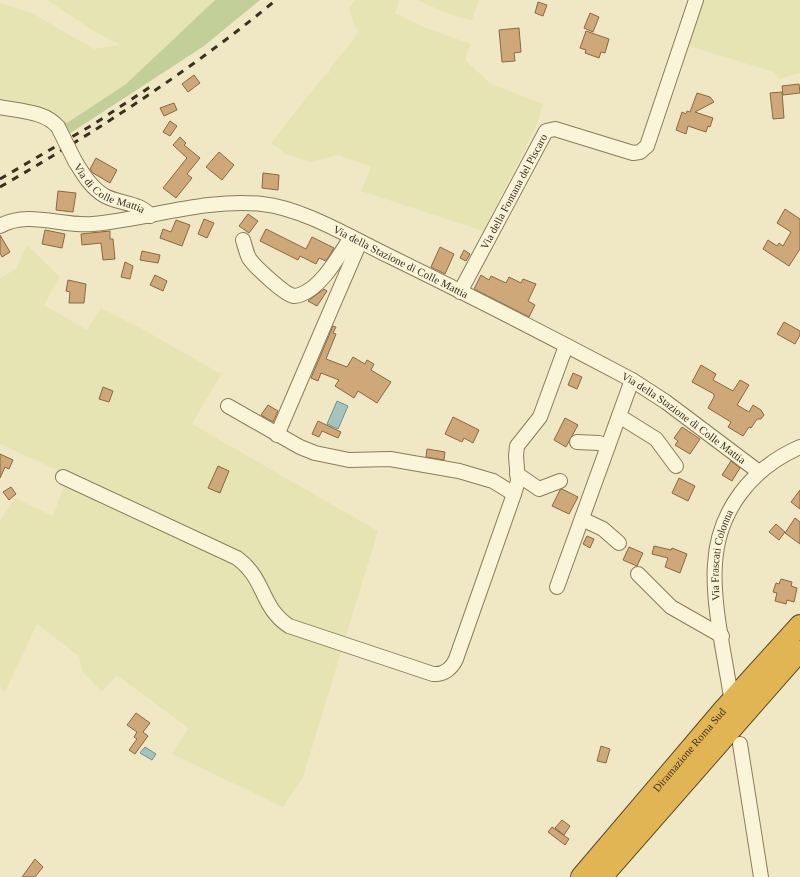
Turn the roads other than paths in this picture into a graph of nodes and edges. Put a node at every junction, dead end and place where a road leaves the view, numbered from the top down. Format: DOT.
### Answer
graph roads {
  1 [pos="696,0"];
  2 [pos="0,107"];
  3 [pos="150,216"];
  4 [pos="0,226"];
  5 [pos="243,240"];
  6 [pos="356,240"];
  7 [pos="460,292"];
  8 [pos="566,346"];
  9 [pos="632,380"];
  10 [pos="228,406"];
  11 [pos="619,416"];
  12 [pos="277,435"];
  13 [pos="577,442"];
  14 [pos="608,446"];
  15 [pos="800,447"];
  16 [pos="676,466"];
  17 [pos="759,472"];
  18 [pos="518,474"];
  19 [pos="63,477"];
  20 [pos="560,481"];
  21 [pos="514,494"];
  22 [pos="582,519"];
  23 [pos="619,543"];
  24 [pos="638,574"];
  25 [pos="557,587"];
  26 [pos="800,625"];
  27 [pos="722,636"];
  28 [pos="800,651"];
  29 [pos="731,697"];
  30 [pos="740,744"];
  31 [pos="581,877"];
  32 [pos="602,877"];
  33 [pos="761,877"];
  1 -- 7 [label="street, Via della Fontana del Piscaro"];
  2 -- 3 [label="street, Via di Colle Mattia, bridge"];
  3 -- 4 [label="street, Via della Stazione di Colle Mattia"];
  3 -- 6 [label="street, Via della Stazione di Colle Mattia"];
  5 -- 6 [label="street"];
  6 -- 7 [label="street, Via della Stazione di Colle Mattia"];
  6 -- 12 [label="street"];
  7 -- 8 [label="street, Via della Stazione di Colle Mattia"];
  8 -- 9 [label="street, Via della Stazione di Colle Mattia"];
  8 -- 18 [label="street"];
  9 -- 11 [label="street"];
  9 -- 17 [label="street, Via della Stazione di Colle Mattia"];
  10 -- 12 [label="street"];
  11 -- 14 [label="street"];
  11 -- 16 [label="street"];
  12 -- 21 [label="street"];
  13 -- 14 [label="street"];
  14 -- 22 [label="street"];
  15 -- 17 [label="street, Via Frascati Colonna"];
  17 -- 27 [label="street, Via Frascati Colonna"];
  18 -- 20 [label="street"];
  18 -- 21 [label="street"];
  19 -- 21 [label="street"];
  22 -- 23 [label="street"];
  22 -- 25 [label="street"];
  24 -- 27 [label="street"];
  26 -- 31 [label="highway, Diramazione Roma Sud"];
  27 -- 29 [label="street, Via Frascati Colonna"];
  28 -- 32 [label="highway, Diramazione Roma Sud"];
  30 -- 33 [label="street"];
}
